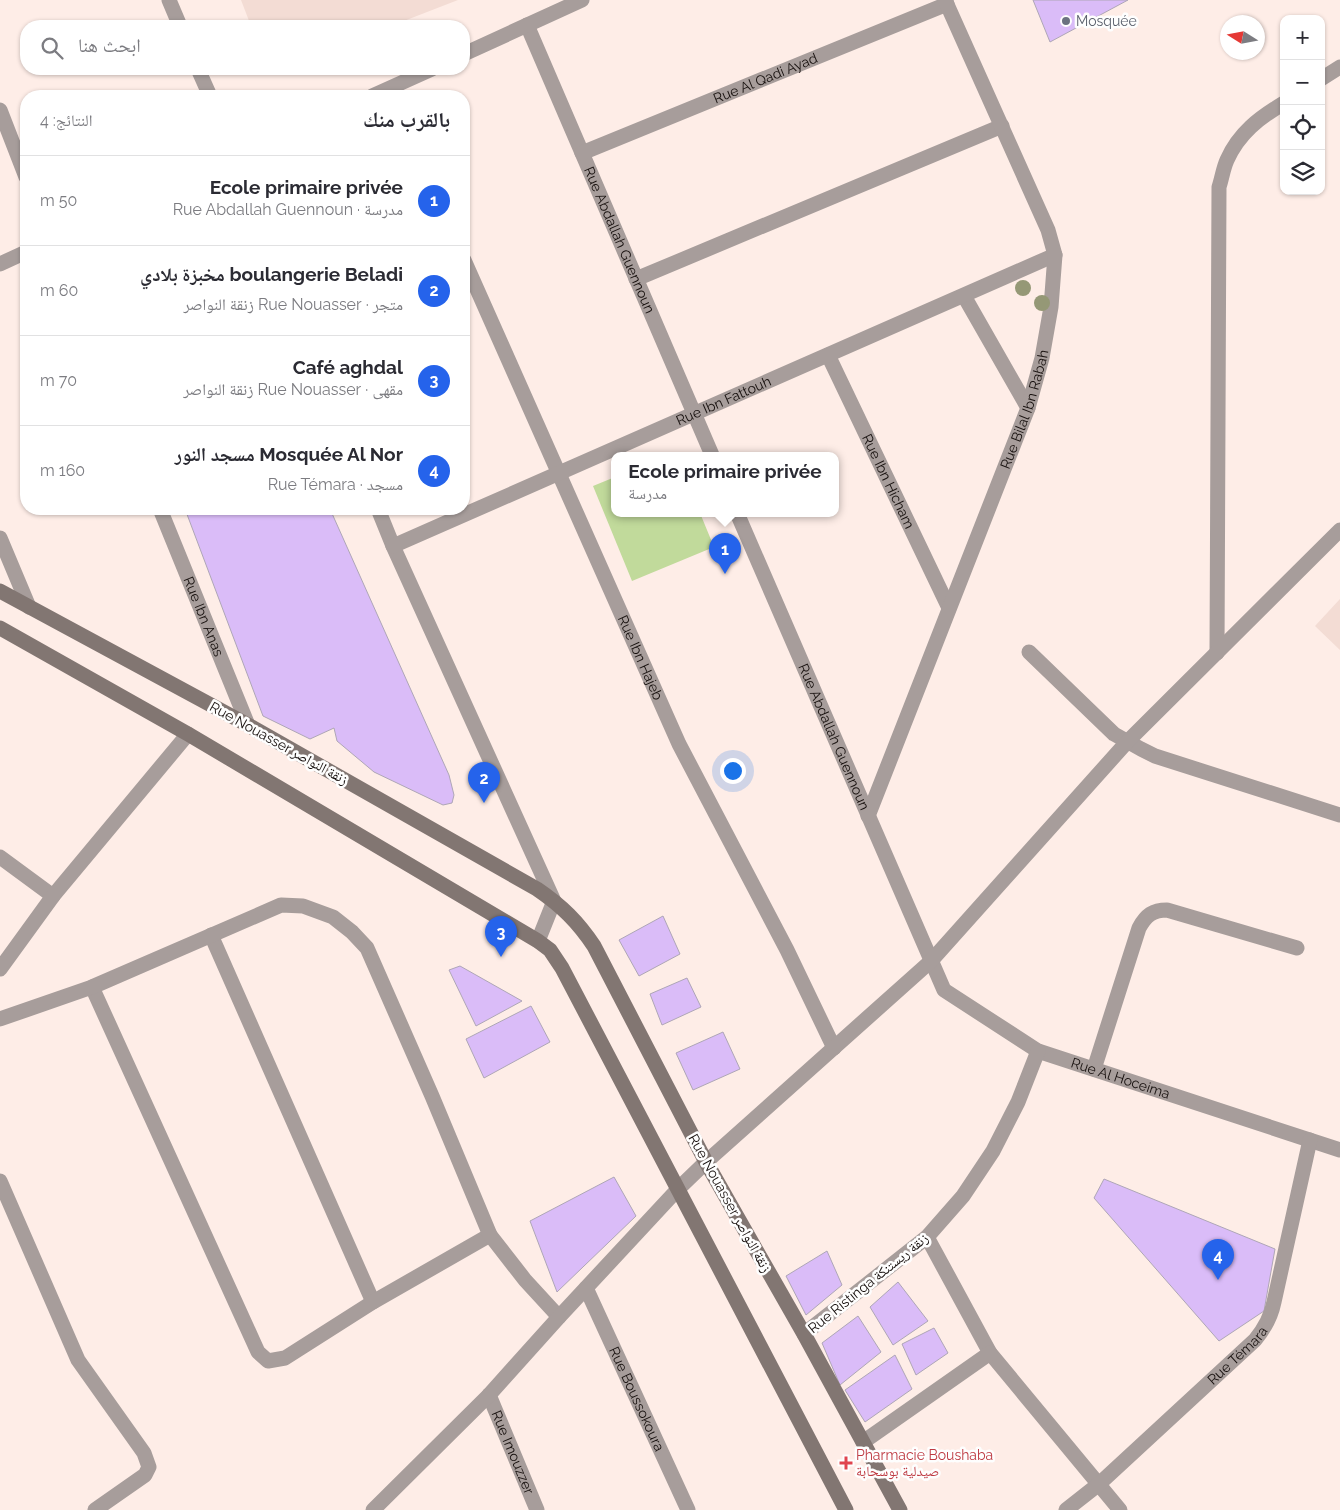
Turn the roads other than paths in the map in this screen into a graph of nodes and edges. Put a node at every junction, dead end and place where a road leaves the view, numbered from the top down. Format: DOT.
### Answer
graph roads {
  1 [pos="169,0"];
  2 [pos="582,0"];
  3 [pos="946,2"];
  4 [pos="177,20"];
  5 [pos="527,25"];
  6 [pos="470,51"];
  7 [pos="1340,67"];
  8 [pos="201,75"];
  9 [pos="421,75"];
  10 [pos="1325,76"];
  11 [pos="207,90"];
  12 [pos="394,90"];
  13 [pos="1280,105"];
  14 [pos="0,110"];
  15 [pos="1002,126"];
  16 [pos="582,153"];
  17 [pos="20,162"];
  18 [pos="20,255"];
  19 [pos="1055,256"];
  20 [pos="0,264"];
  21 [pos="470,274"];
  22 [pos="636,279"];
  23 [pos="964,296"];
  24 [pos="828,355"];
  25 [pos="1028,408"];
  26 [pos="694,414"];
  27 [pos="711,452"];
  28 [pos="559,474"];
  29 [pos="470,513"];
  30 [pos="162,515"];
  31 [pos="380,515"];
  32 [pos="464,515"];
  33 [pos="739,517"];
  34 [pos="1340,530"];
  35 [pos="0,538"];
  36 [pos="393,546"];
  37 [pos="0,591"];
  38 [pos="29,606"];
  39 [pos="949,608"];
  40 [pos="0,628"];
  41 [pos="1029,652"];
  42 [pos="1217,653"];
  43 [pos="248,725"];
  44 [pos="188,734"];
  45 [pos="1126,742"];
  46 [pos="1340,814"];
  47 [pos="868,816"];
  48 [pos="0,857"];
  49 [pos="54,896"];
  50 [pos="554,901"];
  51 [pos="211,934"];
  52 [pos="538,941"];
  53 [pos="1297,948"];
  54 [pos="931,961"];
  55 [pos="0,968"];
  56 [pos="92,987"];
  57 [pos="0,1019"];
  58 [pos="834,1048"];
  59 [pos="1038,1051"];
  60 [pos="1094,1069"];
  61 [pos="1310,1140"];
  62 [pos="1340,1150"];
  63 [pos="706,1162"];
  64 [pos="0,1181"];
  65 [pos="678,1189"];
  66 [pos="490,1235"];
  67 [pos="927,1237"];
  68 [pos="586,1288"];
  69 [pos="374,1302"];
  70 [pos="558,1317"];
  71 [pos="804,1334"];
  72 [pos="990,1353"];
  73 [pos="488,1395"];
  74 [pos="863,1442"];
  75 [pos="1099,1484"];
  76 [pos="95,1510"];
  77 [pos="373,1510"];
  78 [pos="537,1510"];
  79 [pos="688,1510"];
  80 [pos="846,1510"];
  81 [pos="900,1510"];
  82 [pos="1066,1510"];
  83 [pos="1120,1510"];
  1 -- 4 [label="street"];
  2 -- 5 [label="street"];
  3 -- 15 [label="street, Rue Bilal Ibn Rabah"];
  3 -- 16 [label="street, Rue Al Qadi Ayad"];
  5 -- 6 [label="street"];
  5 -- 16 [label="street, Rue Abdallah Guennoun"];
  7 -- 10 [label="street"];
  8 -- 11 [label="street"];
  9 -- 12 [label="street"];
  13 -- 42 [label="street"];
  14 -- 17 [label="street"];
  15 -- 19 [label="street, Rue Bilal Ibn Rabah"];
  15 -- 22 [label="street"];
  16 -- 22 [label="street, Rue Abdallah Guennoun"];
  18 -- 20 [label="street"];
  19 -- 23 [label="street, Rue Ibn Fattouh"];
  19 -- 25 [label="street, Rue Bilal Ibn Rabah"];
  21 -- 28 [label="street, Rue Ibn Hajeb"];
  22 -- 26 [label="street, Rue Abdallah Guennoun"];
  23 -- 24 [label="street, Rue Ibn Fattouh"];
  23 -- 25 [label="street"];
  24 -- 26 [label="street, Rue Ibn Fattouh"];
  24 -- 39 [label="street, Rue Ibn Hicham"];
  25 -- 39 [label="street, Rue Bilal Ibn Rabah"];
  26 -- 27 [label="street, Rue Abdallah Guennoun"];
  26 -- 28 [label="street, Rue Ibn Fattouh"];
  28 -- 29 [label="street, Rue Ibn Fattouh"];
  28 -- 58 [label="street, Rue Ibn Hajeb"];
  30 -- 43 [label="street, Rue Ibn Anas"];
  31 -- 36 [label="street, Rue Nouasser زنقة النواصر"];
  32 -- 36 [label="street, Rue Ibn Fattouh"];
  33 -- 47 [label="street, Rue Abdallah Guennoun"];
  34 -- 42 [label="street"];
  35 -- 38 [label="street"];
  36 -- 50 [label="street, Rue Nouasser زنقة النواصر"];
  37 -- 38 [label="main road, Rue Nouasser زنقة النواصر"];
  38 -- 43 [label="main road, Rue Nouasser زنقة النواصر"];
  39 -- 47 [label="street, Rue Bilal Ibn Rabah"];
  40 -- 44 [label="main road"];
  41 -- 45 [label="street"];
  42 -- 45 [label="street"];
  43 -- 50 [label="main road, Rue Nouasser زنقة النواصر"];
  44 -- 49 [label="street"];
  44 -- 52 [label="main road"];
  45 -- 46 [label="street"];
  45 -- 54 [label="street"];
  47 -- 54 [label="street, Rue Abdallah Guennoun"];
  48 -- 49 [label="street"];
  49 -- 55 [label="street"];
  50 -- 52 [label="street"];
  50 -- 63 [label="main road, Rue Nouasser زنقة النواصر"];
  51 -- 56 [label="street"];
  51 -- 66 [label="street"];
  51 -- 69 [label="street"];
  52 -- 65 [label="main road"];
  53 -- 60 [label="street"];
  54 -- 58 [label="street"];
  54 -- 59 [label="street, Rue Al Hoceima"];
  56 -- 57 [label="street"];
  56 -- 69 [label="street"];
  58 -- 63 [label="street"];
  59 -- 60 [label="street, Rue Al Hoceima"];
  59 -- 67 [label="street, Rue Ristinga زنقة ريستنكة"];
  60 -- 61 [label="street, Rue Al Hoceima"];
  61 -- 62 [label="street, Rue Al Hoceima"];
  61 -- 75 [label="street, Rue Témara"];
  63 -- 65 [label="street"];
  63 -- 71 [label="main road, Rue Nouasser زنقة النواصر"];
  64 -- 76 [label="street"];
  65 -- 68 [label="street"];
  65 -- 80 [label="main road"];
  66 -- 69 [label="street"];
  66 -- 70 [label="street"];
  67 -- 71 [label="street, Rue Ristinga زنقة ريستنكة"];
  67 -- 72 [label="street"];
  68 -- 70 [label="street"];
  68 -- 79 [label="street, Rue Boussokoura"];
  70 -- 73 [label="street"];
  71 -- 74 [label="main road, Rue Nouasser زنقة النواصر"];
  72 -- 74 [label="street"];
  72 -- 75 [label="street"];
  73 -- 77 [label="street"];
  73 -- 78 [label="street, Rue Imouzzer"];
  74 -- 81 [label="main road, Rue Nouasser زنقة النواصر"];
  75 -- 82 [label="street, Rue Témara"];
  75 -- 83 [label="street"];
}
